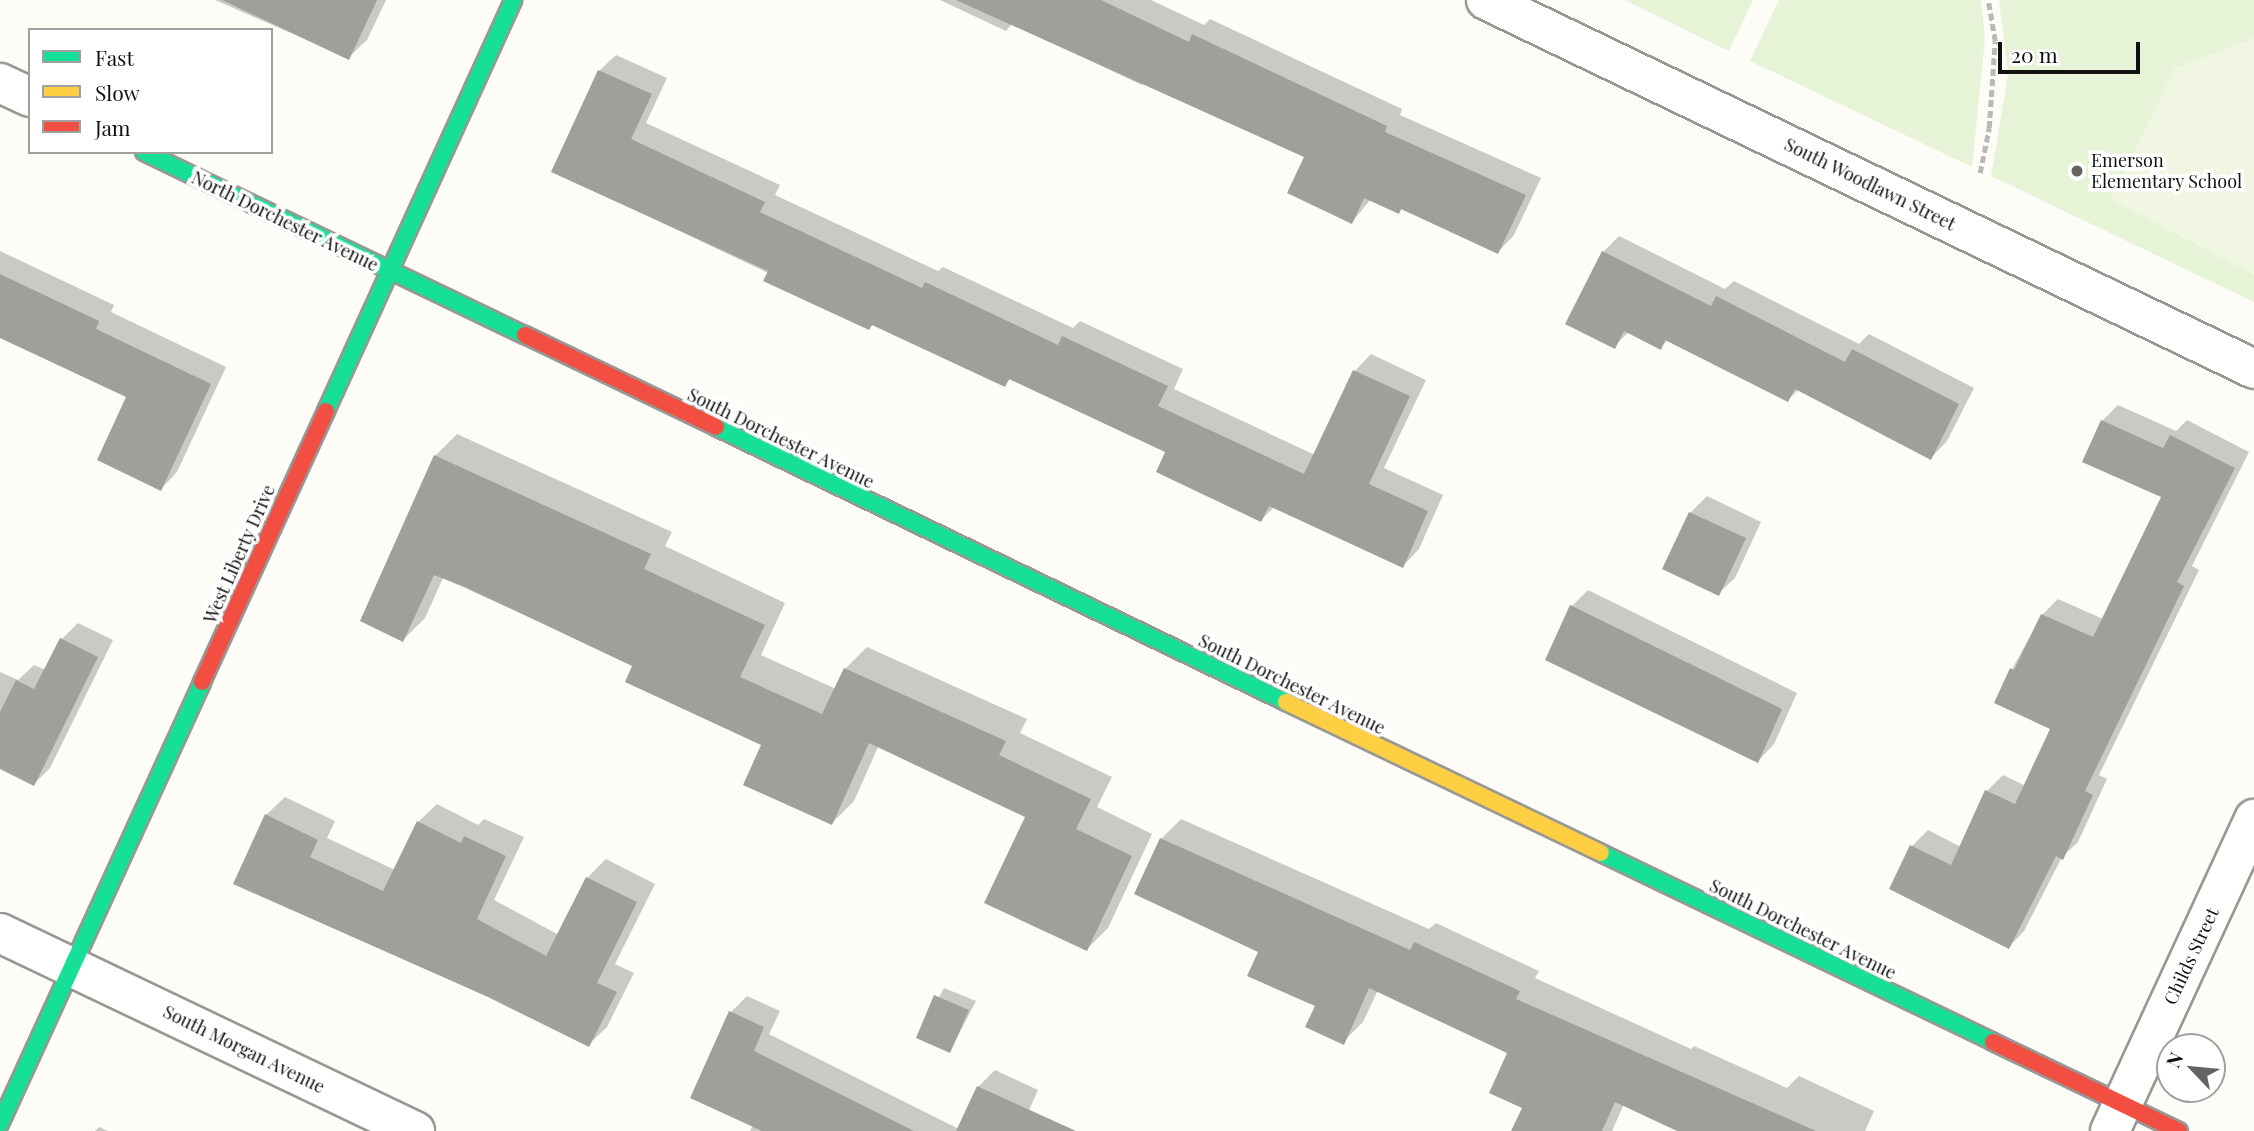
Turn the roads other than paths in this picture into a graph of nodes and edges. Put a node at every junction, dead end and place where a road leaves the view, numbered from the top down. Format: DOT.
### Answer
graph roads {
  1 [pos="513,0"];
  2 [pos="1486,0"];
  3 [pos="0,83"];
  4 [pos="28,96"];
  5 [pos="148,154"];
  6 [pos="388,271"];
  7 [pos="2254,369"];
  8 [pos="2254,819"];
  9 [pos="0,933"];
  10 [pos="73,968"];
  11 [pos="2117,1118"];
  12 [pos="0,1124"];
  13 [pos="415,1131"];
  14 [pos="2179,1131"];
  1 -- 6 [label="street, West Liberty Drive"];
  2 -- 7 [label="street, South Woodlawn Street"];
  3 -- 4 [label="street"];
  5 -- 6 [label="street, North Dorchester Avenue"];
  6 -- 10 [label="street, West Liberty Drive"];
  6 -- 11 [label="street, South Dorchester Avenue"];
  8 -- 11 [label="street, Childs Street"];
  9 -- 10 [label="street, South Morgan Avenue"];
  10 -- 12 [label="street, West Liberty Drive"];
  10 -- 13 [label="street, South Morgan Avenue"];
  11 -- 14 [label="street, South Dorchester Avenue"];
}
